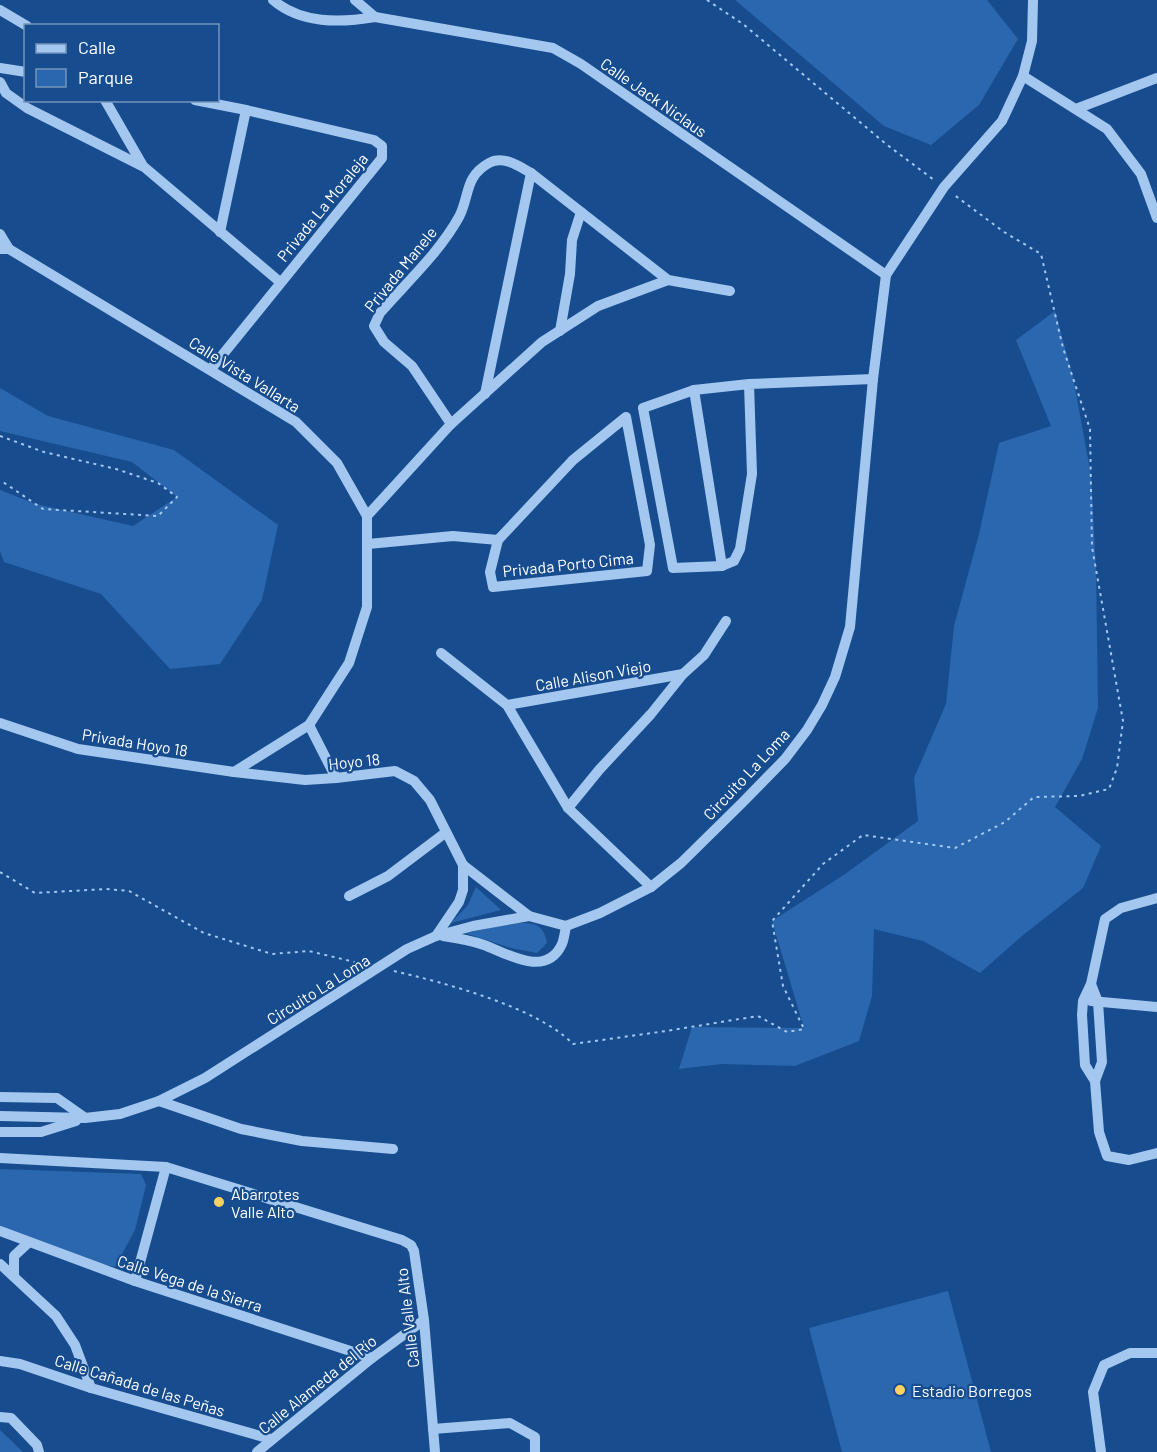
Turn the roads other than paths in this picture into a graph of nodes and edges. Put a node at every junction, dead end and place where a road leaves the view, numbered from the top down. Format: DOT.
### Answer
graph roads {
  1 [pos="273,0"];
  2 [pos="355,0"];
  3 [pos="1035,1"];
  4 [pos="0,10"];
  5 [pos="375,17"];
  6 [pos="24,24"];
  7 [pos="0,68"];
  8 [pos="24,72"];
  9 [pos="1023,76"];
  10 [pos="1157,78"];
  11 [pos="0,82"];
  12 [pos="106,102"];
  13 [pos="205,102"];
  14 [pos="1076,109"];
  15 [pos="246,110"];
  16 [pos="142,166"];
  17 [pos="531,173"];
  18 [pos="581,212"];
  19 [pos="1157,218"];
  20 [pos="220,232"];
  21 [pos="0,234"];
  22 [pos="5,249"];
  23 [pos="886,276"];
  24 [pos="668,280"];
  25 [pos="280,282"];
  26 [pos="730,291"];
  27 [pos="560,331"];
  28 [pos="211,369"];
  29 [pos="873,379"];
  30 [pos="749,384"];
  31 [pos="694,390"];
  32 [pos="485,395"];
  33 [pos="450,424"];
  34 [pos="367,516"];
  35 [pos="498,540"];
  36 [pos="368,544"];
  37 [pos="722,566"];
  38 [pos="726,621"];
  39 [pos="441,653"];
  40 [pos="683,674"];
  41 [pos="507,705"];
  42 [pos="0,723"];
  43 [pos="309,725"];
  44 [pos="234,772"];
  45 [pos="336,778"];
  46 [pos="568,808"];
  47 [pos="446,833"];
  48 [pos="463,865"];
  49 [pos="651,887"];
  50 [pos="349,896"];
  51 [pos="1157,898"];
  52 [pos="530,916"];
  53 [pos="566,926"];
  54 [pos="436,936"];
  55 [pos="1091,984"];
  56 [pos="1083,1001"];
  57 [pos="1098,1002"];
  58 [pos="1157,1006"];
  59 [pos="1095,1082"];
  60 [pos="0,1097"];
  61 [pos="159,1101"];
  62 [pos="0,1116"];
  63 [pos="85,1118"];
  64 [pos="0,1132"];
  65 [pos="393,1149"];
  66 [pos="1157,1153"];
  67 [pos="0,1158"];
  68 [pos="166,1167"];
  69 [pos="0,1232"];
  70 [pos="28,1243"];
  71 [pos="0,1264"];
  72 [pos="14,1276"];
  73 [pos="135,1281"];
  74 [pos="424,1320"];
  75 [pos="1157,1353"];
  76 [pos="372,1358"];
  77 [pos="0,1361"];
  78 [pos="91,1388"];
  79 [pos="0,1417"];
  80 [pos="433,1429"];
  81 [pos="271,1439"];
  82 [pos="39,1452"];
  83 [pos="257,1452"];
  84 [pos="435,1452"];
  85 [pos="535,1452"];
  86 [pos="1101,1452"];
  1 -- 5 [label="street, Calle Jack Niclaus"];
  2 -- 5 [label="street"];
  3 -- 9 [label="street, Circuito La Loma"];
  4 -- 6 [label="street"];
  5 -- 23 [label="street, Calle Jack Niclaus"];
  7 -- 8 [label="street"];
  9 -- 14 [label="street"];
  9 -- 23 [label="street, Circuito La Loma"];
  10 -- 14 [label="street"];
  11 -- 16 [label="street, Privada La Moraleja"];
  12 -- 16 [label="street, Privada La Moraleja"];
  13 -- 15 [label="street, Privada La Moraleja"];
  14 -- 19 [label="street"];
  15 -- 20 [label="street"];
  15 -- 25 [label="street, Privada La Moraleja"];
  16 -- 20 [label="street, Privada La Moraleja"];
  17 -- 18 [label="street, Privada Manele"];
  17 -- 32 [label="street"];
  17 -- 33 [label="street, Privada Manele"];
  18 -- 24 [label="street, Privada Manele"];
  18 -- 27 [label="street"];
  20 -- 25 [label="street, Privada La Moraleja"];
  21 -- 22 [label="street, Calle Vista Vallarta"];
  22 -- 28 [label="street, Calle Vista Vallarta"];
  23 -- 29 [label="street, Circuito La Loma"];
  24 -- 26 [label="street, Privada Manele"];
  24 -- 27 [label="street"];
  25 -- 28 [label="street, Privada La Moraleja"];
  27 -- 32 [label="street"];
  28 -- 34 [label="street, Calle Vista Vallarta"];
  29 -- 30 [label="street"];
  29 -- 49 [label="street, Circuito La Loma"];
  30 -- 31 [label="street"];
  30 -- 37 [label="street"];
  31 -- 37 [label="street"];
  31 -- 37 [label="street"];
  32 -- 33 [label="street"];
  33 -- 34 [label="street"];
  34 -- 36 [label="street, Calle Vista Vallarta"];
  35 -- 35 [label="street, Privada Porto Cima"];
  35 -- 36 [label="street, Privada Porto Cima"];
  36 -- 43 [label="street, Calle Vista Vallarta"];
  38 -- 40 [label="street, Calle Alison Viejo"];
  39 -- 41 [label="street"];
  40 -- 41 [label="street, Calle Alison Viejo"];
  40 -- 46 [label="street, Calle Alison Viejo"];
  41 -- 46 [label="street"];
  42 -- 44 [label="street, Privada Hoyo 18"];
  43 -- 44 [label="street, Calle Vista Vallarta"];
  43 -- 45 [label="street"];
  44 -- 45 [label="street, Hoyo 18"];
  45 -- 47 [label="street, Hoyo 18"];
  46 -- 49 [label="street"];
  47 -- 48 [label="street, Hoyo 18"];
  47 -- 50 [label="street"];
  48 -- 52 [label="street, Hoyo 18"];
  48 -- 54 [label="street"];
  49 -- 53 [label="street, Circuito La Loma"];
  51 -- 55 [label="street"];
  52 -- 53 [label="street, Circuito La Loma"];
  52 -- 54 [label="street, Circuito La Loma"];
  53 -- 54 [label="street"];
  54 -- 61 [label="street, Circuito La Loma"];
  55 -- 56 [label="street"];
  55 -- 57 [label="street"];
  56 -- 57 [label="street"];
  56 -- 59 [label="street"];
  57 -- 58 [label="street"];
  57 -- 59 [label="street"];
  59 -- 66 [label="street"];
  60 -- 63 [label="street"];
  61 -- 63 [label="street, Circuito La Loma"];
  61 -- 65 [label="street"];
  62 -- 63 [label="street, Circuito La Loma"];
  63 -- 64 [label="street"];
  67 -- 68 [label="street, Calle Valle Alto"];
  68 -- 73 [label="street"];
  68 -- 74 [label="street, Calle Valle Alto"];
  69 -- 70 [label="street, Calle Vega de la Sierra"];
  70 -- 72 [label="street"];
  70 -- 73 [label="street, Calle Vega de la Sierra"];
  71 -- 72 [label="street"];
  72 -- 78 [label="street"];
  73 -- 76 [label="street, Calle Vega de la Sierra"];
  74 -- 76 [label="street, Calle Alameda del Río"];
  74 -- 80 [label="street, Calle Valle Alto"];
  75 -- 86 [label="street"];
  76 -- 81 [label="street, Calle Alameda del Río"];
  77 -- 78 [label="street, Calle Cañada de las Peñas"];
  78 -- 81 [label="street, Calle Cañada de las Peñas"];
  79 -- 82 [label="street"];
  80 -- 84 [label="street, Calle Valle Alto"];
  80 -- 85 [label="street"];
  81 -- 83 [label="street, Calle Alameda del Río"];
}
